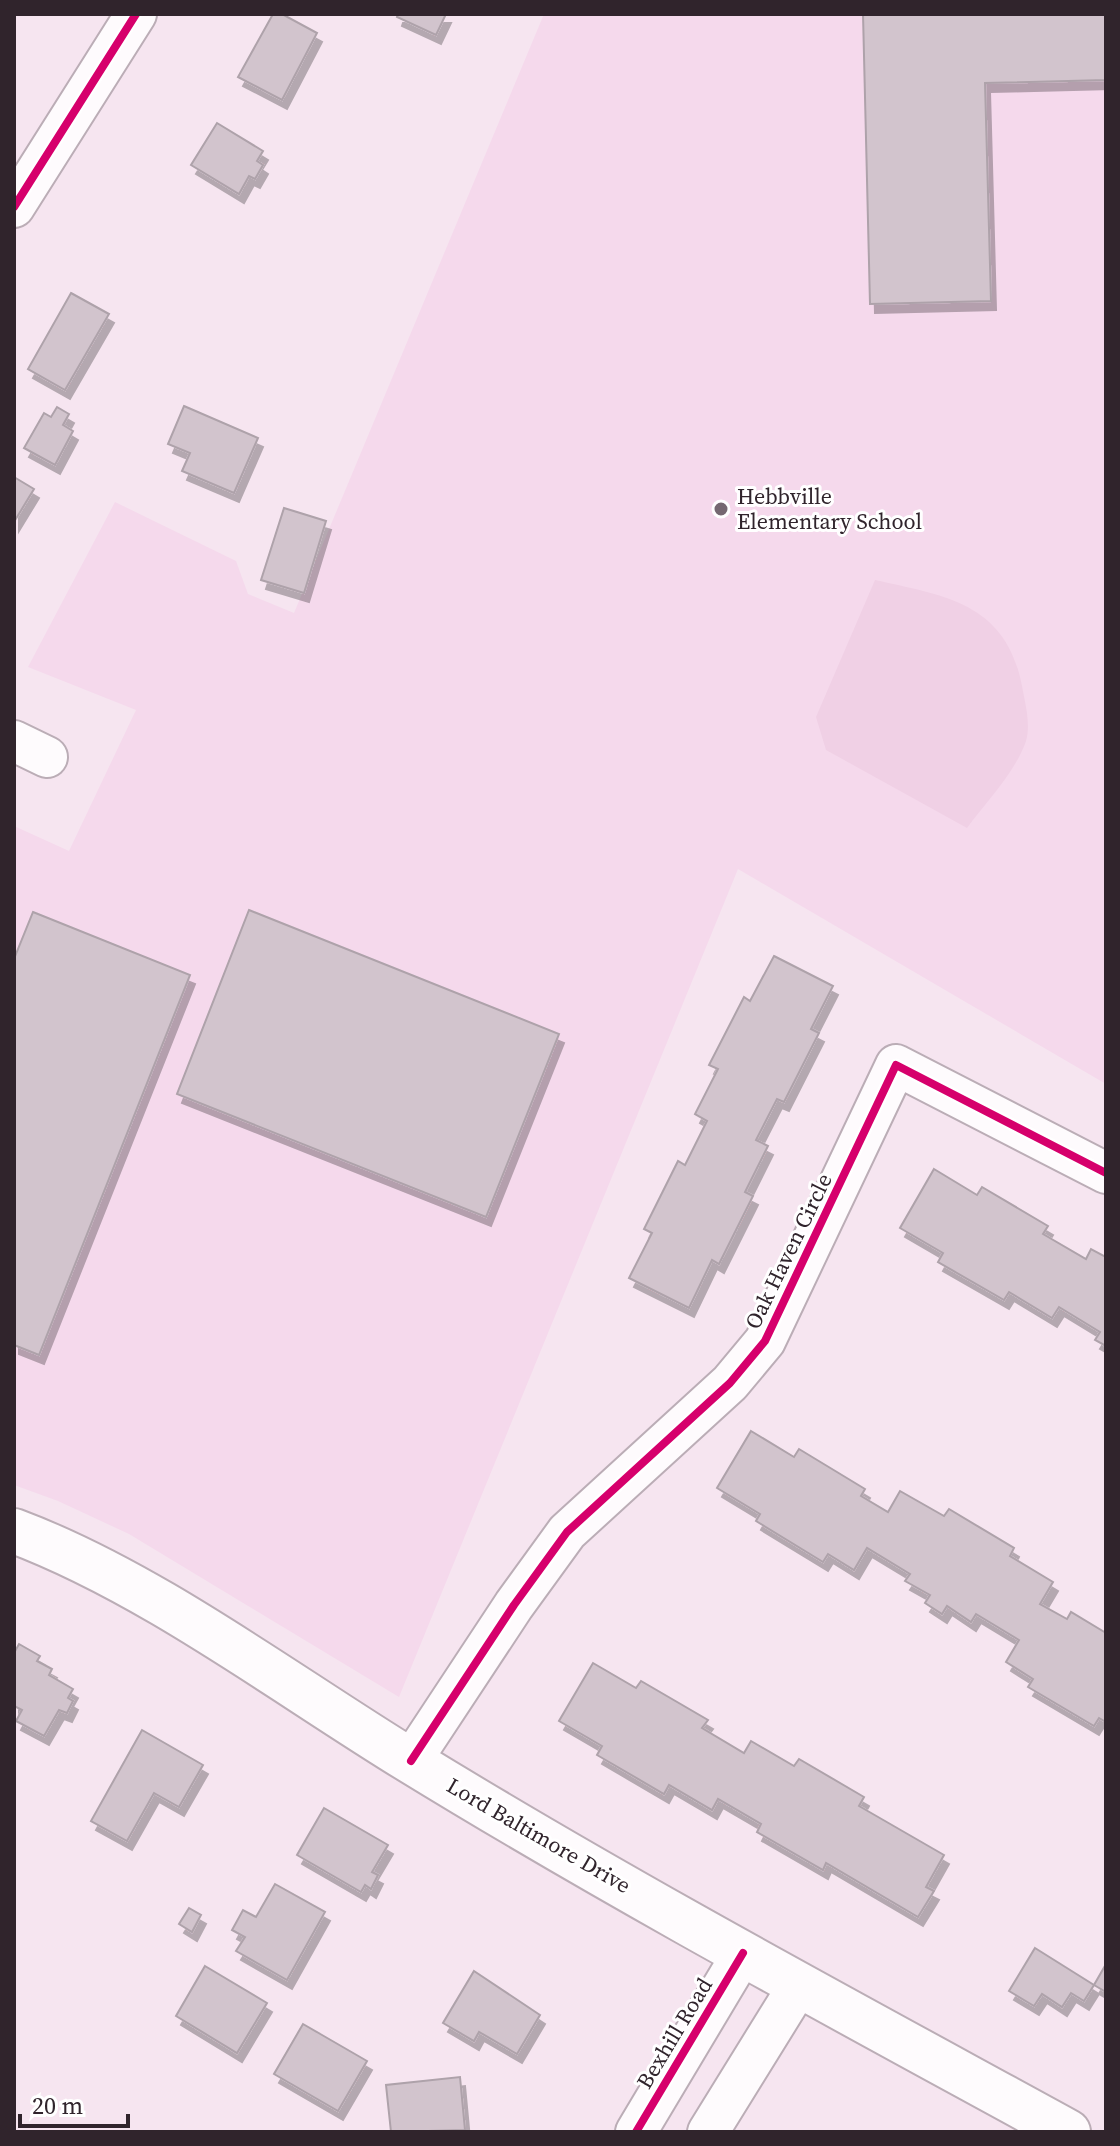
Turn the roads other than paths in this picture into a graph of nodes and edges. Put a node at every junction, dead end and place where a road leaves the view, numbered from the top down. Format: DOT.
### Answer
graph roads {
  1 [pos="136,14"];
  2 [pos="14,207"];
  3 [pos="1106,1173"];
  4 [pos="14,1531"];
  5 [pos="411,1761"];
  6 [pos="743,1953"];
  7 [pos="799,1985"];
  8 [pos="636,2132"];
  9 [pos="708,2132"];
  10 [pos="1068,2132"];
  1 -- 2 [label="street"];
  3 -- 5 [label="street, Oak Haven Circle"];
  4 -- 5 [label="main road, Lord Baltimore Drive"];
  5 -- 6 [label="main road, Lord Baltimore Drive"];
  6 -- 7 [label="main road, Lord Baltimore Drive"];
  6 -- 8 [label="street, Bexhill Road"];
  7 -- 9 [label="street"];
  7 -- 10 [label="main road, Lord Baltimore Drive"];
}
